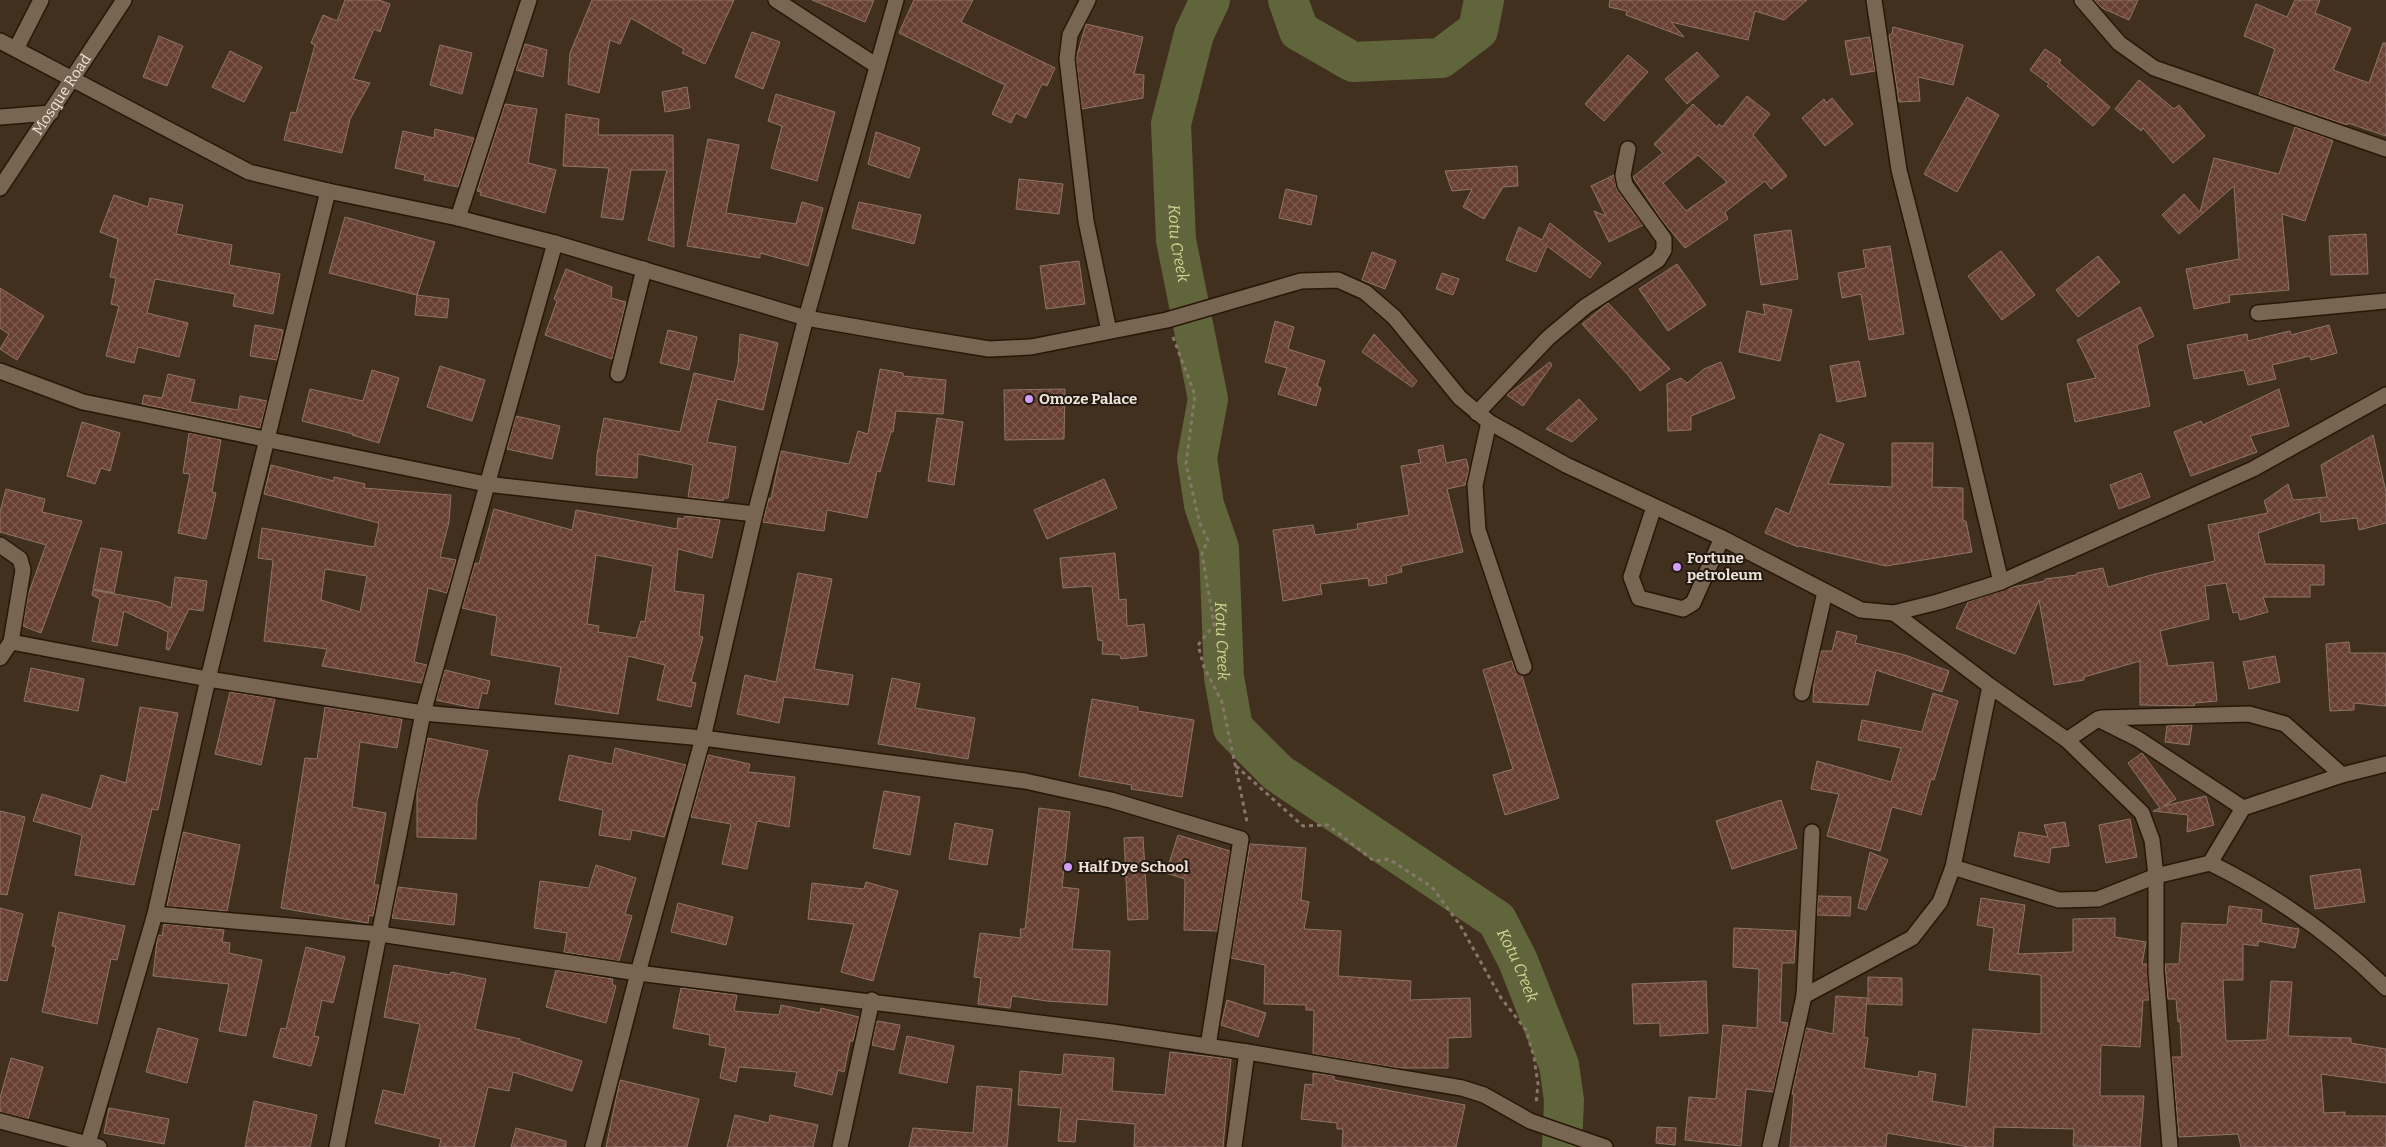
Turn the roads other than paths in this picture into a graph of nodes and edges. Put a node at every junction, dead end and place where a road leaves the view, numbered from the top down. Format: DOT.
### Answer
graph roads {
  1 [pos="41,0"];
  2 [pos="124,0"];
  3 [pos="529,0"];
  4 [pos="776,0"];
  5 [pos="896,0"];
  6 [pos="1088,0"];
  7 [pos="1874,0"];
  8 [pos="2082,0"];
  9 [pos="0,41"];
  10 [pos="16,49"];
  11 [pos="878,66"];
  12 [pos="73,78"];
  13 [pos="51,113"];
  14 [pos="0,117"];
  15 [pos="1628,149"];
  16 [pos="2386,149"];
  17 [pos="0,188"];
  18 [pos="328,191"];
  19 [pos="458,218"];
  20 [pos="555,243"];
  21 [pos="644,269"];
  22 [pos="2386,301"];
  23 [pos="2258,313"];
  24 [pos="806,318"];
  25 [pos="1109,330"];
  26 [pos="0,371"];
  27 [pos="618,374"];
  28 [pos="2386,395"];
  29 [pos="1477,413"];
  30 [pos="1489,422"];
  31 [pos="268,440"];
  32 [pos="486,484"];
  33 [pos="1654,507"];
  34 [pos="756,514"];
  35 [pos="1722,538"];
  36 [pos="0,545"];
  37 [pos="2001,582"];
  38 [pos="1825,592"];
  39 [pos="1894,613"];
  40 [pos="12,642"];
  41 [pos="0,658"];
  42 [pos="1524,666"];
  43 [pos="208,679"];
  44 [pos="1990,686"];
  45 [pos="1802,693"];
  46 [pos="423,713"];
  47 [pos="2098,718"];
  48 [pos="703,738"];
  49 [pos="2067,740"];
  50 [pos="2386,764"];
  51 [pos="2342,775"];
  52 [pos="2243,808"];
  53 [pos="1812,832"];
  54 [pos="2210,863"];
  55 [pos="1952,867"];
  56 [pos="2156,876"];
  57 [pos="154,914"];
  58 [pos="380,934"];
  59 [pos="638,973"];
  60 [pos="2386,988"];
  61 [pos="1804,996"];
  62 [pos="872,1000"];
  63 [pos="1208,1046"];
  64 [pos="1246,1052"];
  65 [pos="0,1121"];
  66 [pos="91,1146"];
  67 [pos="337,1147"];
  68 [pos="594,1147"];
  69 [pos="840,1147"];
  70 [pos="1234,1147"];
  71 [pos="1605,1147"];
  72 [pos="1770,1147"];
  73 [pos="2170,1147"];
  1 -- 10 [label="street"];
  2 -- 12 [label="street, Mosque Road"];
  3 -- 19 [label="street"];
  4 -- 11 [label="street"];
  5 -- 11 [label="street"];
  6 -- 25 [label="street"];
  7 -- 37 [label="street"];
  8 -- 16 [label="street"];
  9 -- 10 [label="street"];
  10 -- 12 [label="street"];
  11 -- 24 [label="street"];
  12 -- 13 [label="street, Mosque Road"];
  12 -- 18 [label="street"];
  13 -- 14 [label="street"];
  13 -- 17 [label="street, Mosque Road"];
  15 -- 29 [label="street"];
  18 -- 19 [label="street"];
  18 -- 31 [label="street"];
  19 -- 20 [label="street"];
  20 -- 21 [label="street"];
  20 -- 32 [label="street"];
  21 -- 24 [label="street"];
  21 -- 27 [label="street"];
  22 -- 23 [label="street"];
  24 -- 25 [label="street"];
  24 -- 34 [label="street"];
  25 -- 29 [label="street"];
  26 -- 31 [label="street"];
  28 -- 37 [label="street"];
  29 -- 30 [label="street"];
  30 -- 33 [label="street"];
  30 -- 42 [label="street"];
  31 -- 32 [label="street"];
  31 -- 43 [label="street"];
  32 -- 34 [label="street"];
  32 -- 46 [label="street"];
  33 -- 35 [label="street"];
  33 -- 35 [label="street"];
  34 -- 48 [label="street"];
  35 -- 38 [label="street"];
  36 -- 40 [label="street"];
  37 -- 39 [label="street"];
  38 -- 39 [label="street"];
  38 -- 45 [label="street"];
  39 -- 44 [label="street"];
  40 -- 41 [label="street"];
  40 -- 43 [label="street"];
  43 -- 46 [label="street"];
  43 -- 57 [label="street"];
  44 -- 49 [label="street"];
  44 -- 55 [label="street"];
  46 -- 48 [label="street"];
  46 -- 58 [label="street"];
  47 -- 49 [label="street"];
  47 -- 51 [label="street"];
  47 -- 52 [label="street"];
  48 -- 59 [label="street"];
  48 -- 63 [label="street"];
  49 -- 56 [label="street"];
  50 -- 51 [label="street"];
  51 -- 52 [label="street"];
  52 -- 54 [label="street"];
  53 -- 61 [label="street"];
  54 -- 56 [label="street"];
  54 -- 60 [label="street"];
  55 -- 56 [label="street"];
  55 -- 61 [label="street"];
  56 -- 73 [label="street"];
  57 -- 58 [label="street"];
  57 -- 66 [label="street"];
  58 -- 59 [label="street"];
  58 -- 67 [label="street"];
  59 -- 62 [label="street"];
  59 -- 68 [label="street"];
  61 -- 72 [label="street"];
  62 -- 63 [label="street"];
  62 -- 69 [label="street"];
  63 -- 64 [label="street"];
  64 -- 70 [label="street"];
  64 -- 71 [label="street"];
  65 -- 66 [label="street"];
}
